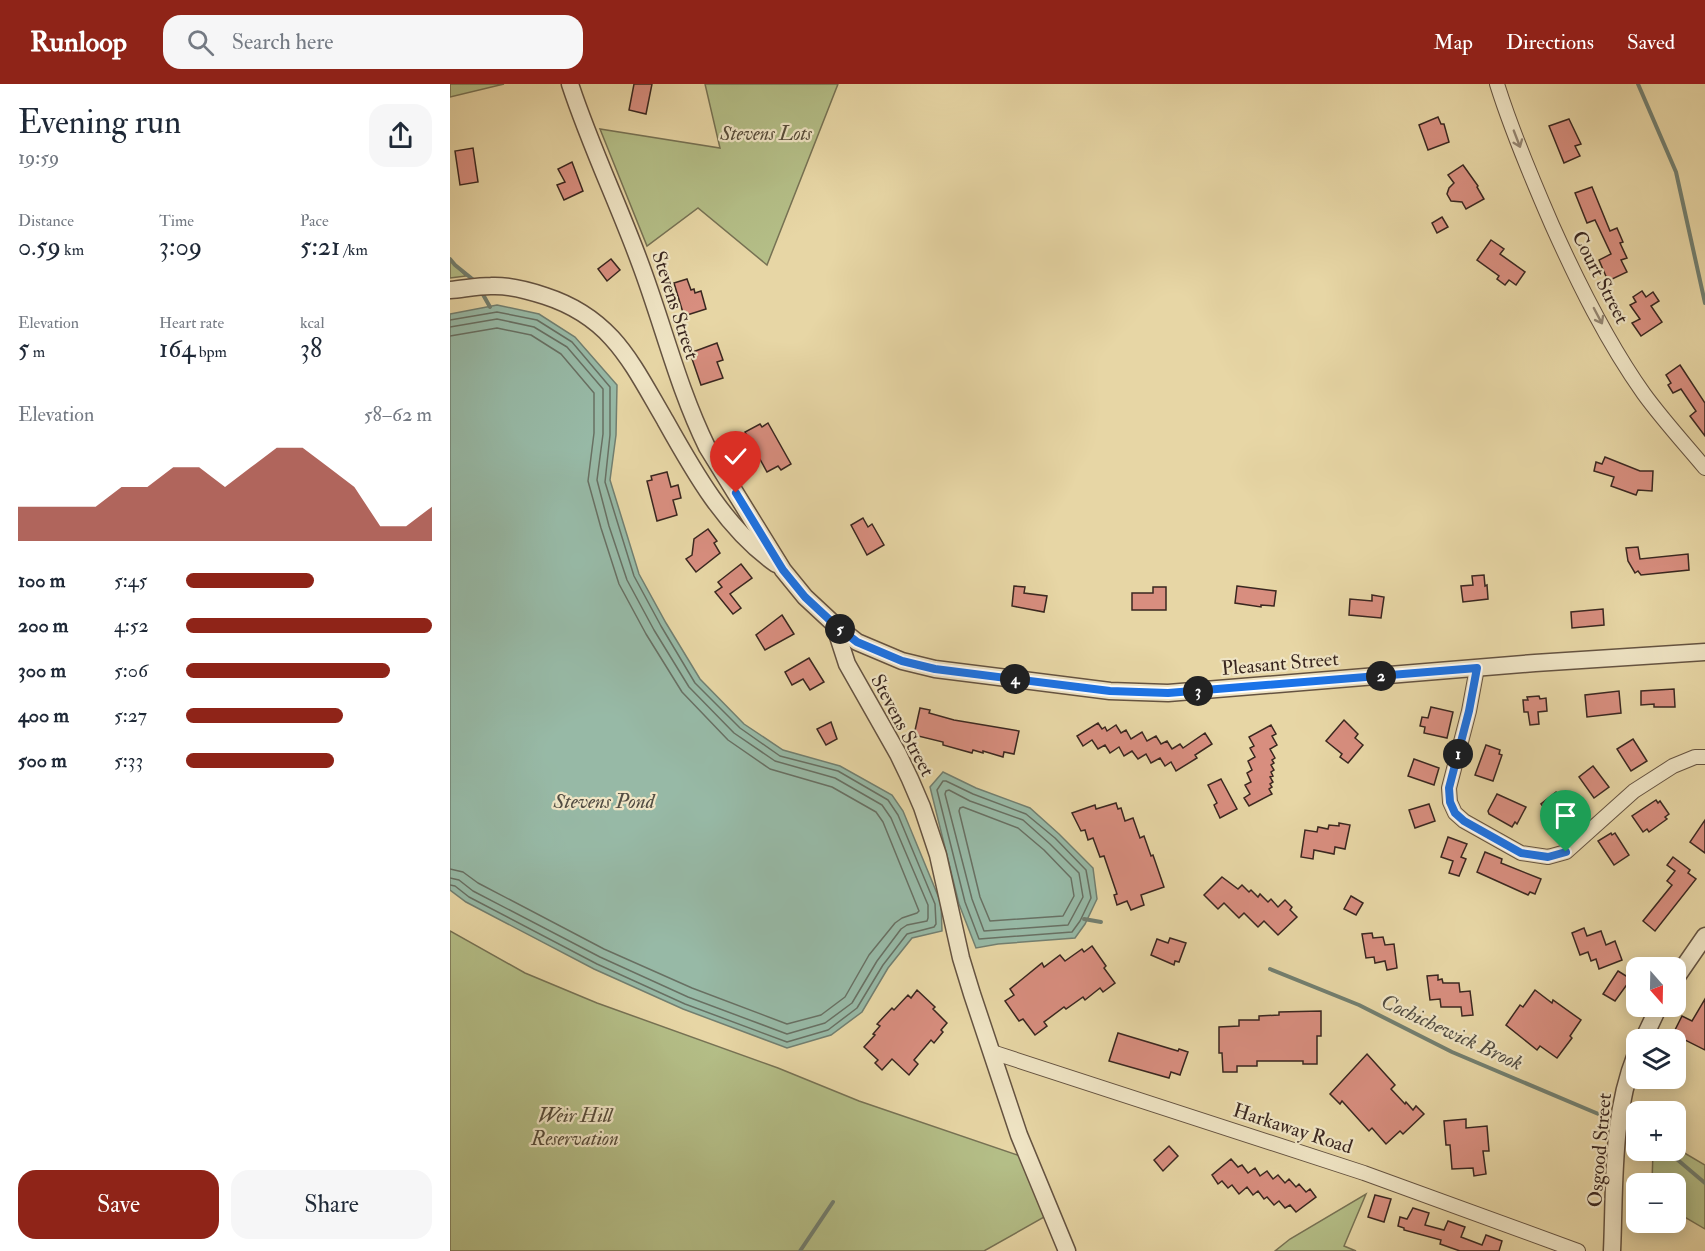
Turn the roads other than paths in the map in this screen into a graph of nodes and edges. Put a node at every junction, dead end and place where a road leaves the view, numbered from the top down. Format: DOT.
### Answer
graph roads {
  1 [pos="570,84"];
  2 [pos="1497,84"];
  3 [pos="455,290"];
  4 [pos="1705,468"];
  5 [pos="783,570"];
  6 [pos="834,624"];
  7 [pos="1705,652"];
  8 [pos="1477,668"];
  9 [pos="1705,757"];
  10 [pos="1705,936"];
  11 [pos="1686,964"];
  12 [pos="993,1052"];
  13 [pos="1626,1085"];
  14 [pos="1067,1251"];
  15 [pos="1578,1251"];
  16 [pos="1612,1251"];
  1 -- 5 [label="street, Stevens Street"];
  2 -- 4 [label="street, Court Street, one-way"];
  3 -- 5 [label="street"];
  5 -- 6 [label="street, Stevens Street"];
  6 -- 8 [label="street, Pleasant Street"];
  6 -- 12 [label="street, Stevens Street"];
  7 -- 8 [label="street, Pleasant Street"];
  8 -- 9 [label="street"];
  10 -- 11 [label="street"];
  12 -- 14 [label="street, Stevens Street"];
  12 -- 15 [label="street, Harkaway Road"];
  13 -- 16 [label="street, Osgood Street"];
}
